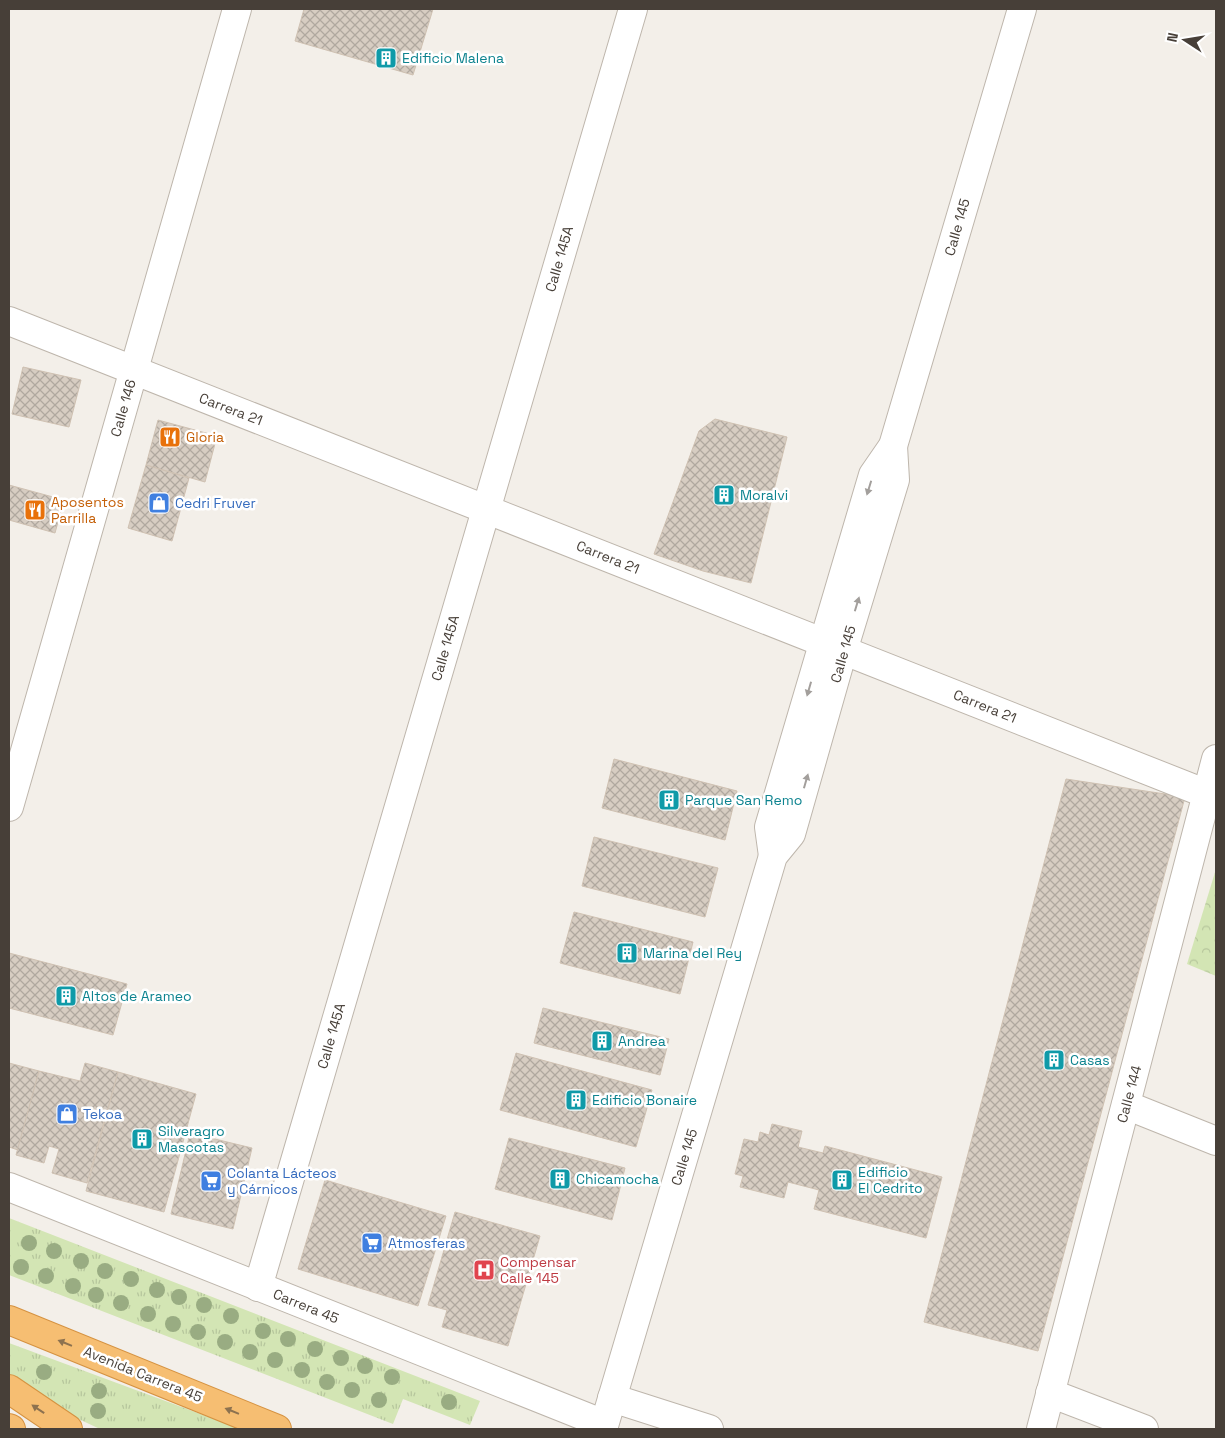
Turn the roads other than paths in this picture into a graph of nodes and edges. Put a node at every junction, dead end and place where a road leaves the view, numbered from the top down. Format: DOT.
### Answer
graph roads {
  1 [pos="237,9"];
  2 [pos="633,9"];
  3 [pos="1022,9"];
  4 [pos="9,321"];
  5 [pos="133,371"];
  6 [pos="486,508"];
  7 [pos="833,647"];
  8 [pos="1216,759"];
  9 [pos="1207,794"];
  10 [pos="9,807"];
  11 [pos="1126,1105"];
  12 [pos="1216,1141"];
  13 [pos="9,1187"];
  14 [pos="258,1286"];
  15 [pos="9,1320"];
  16 [pos="9,1389"];
  17 [pos="1050,1393"];
  18 [pos="612,1398"];
  19 [pos="604,1427"];
  20 [pos="68,1429"];
  21 [pos="277,1429"];
  22 [pos="708,1429"];
  23 [pos="1041,1429"];
  24 [pos="1144,1429"];
  1 -- 5 [label="street, Calle 146"];
  2 -- 6 [label="street, Calle 145A"];
  3 -- 7 [label="street, Calle 145"];
  4 -- 5 [label="street, Carrera 21"];
  5 -- 6 [label="street, Carrera 21"];
  5 -- 10 [label="street, Calle 146"];
  6 -- 7 [label="street, Carrera 21"];
  6 -- 14 [label="street, Calle 145A"];
  7 -- 9 [label="street, Carrera 21"];
  7 -- 18 [label="street, Calle 145"];
  8 -- 9 [label="street, Calle 144"];
  9 -- 11 [label="street, Calle 144"];
  11 -- 12 [label="street"];
  11 -- 17 [label="street, Calle 144"];
  13 -- 14 [label="street, Carrera 45"];
  14 -- 19 [label="street, Carrera 45"];
  21 -- 15 [label="highway, Avenida Carrera 45, one-way"];
  20 -- 16 [label="highway, one-way"];
  17 -- 23 [label="street, Calle 144"];
  17 -- 24 [label="street"];
  18 -- 19 [label="street, Calle 145"];
  18 -- 22 [label="street"];
}
